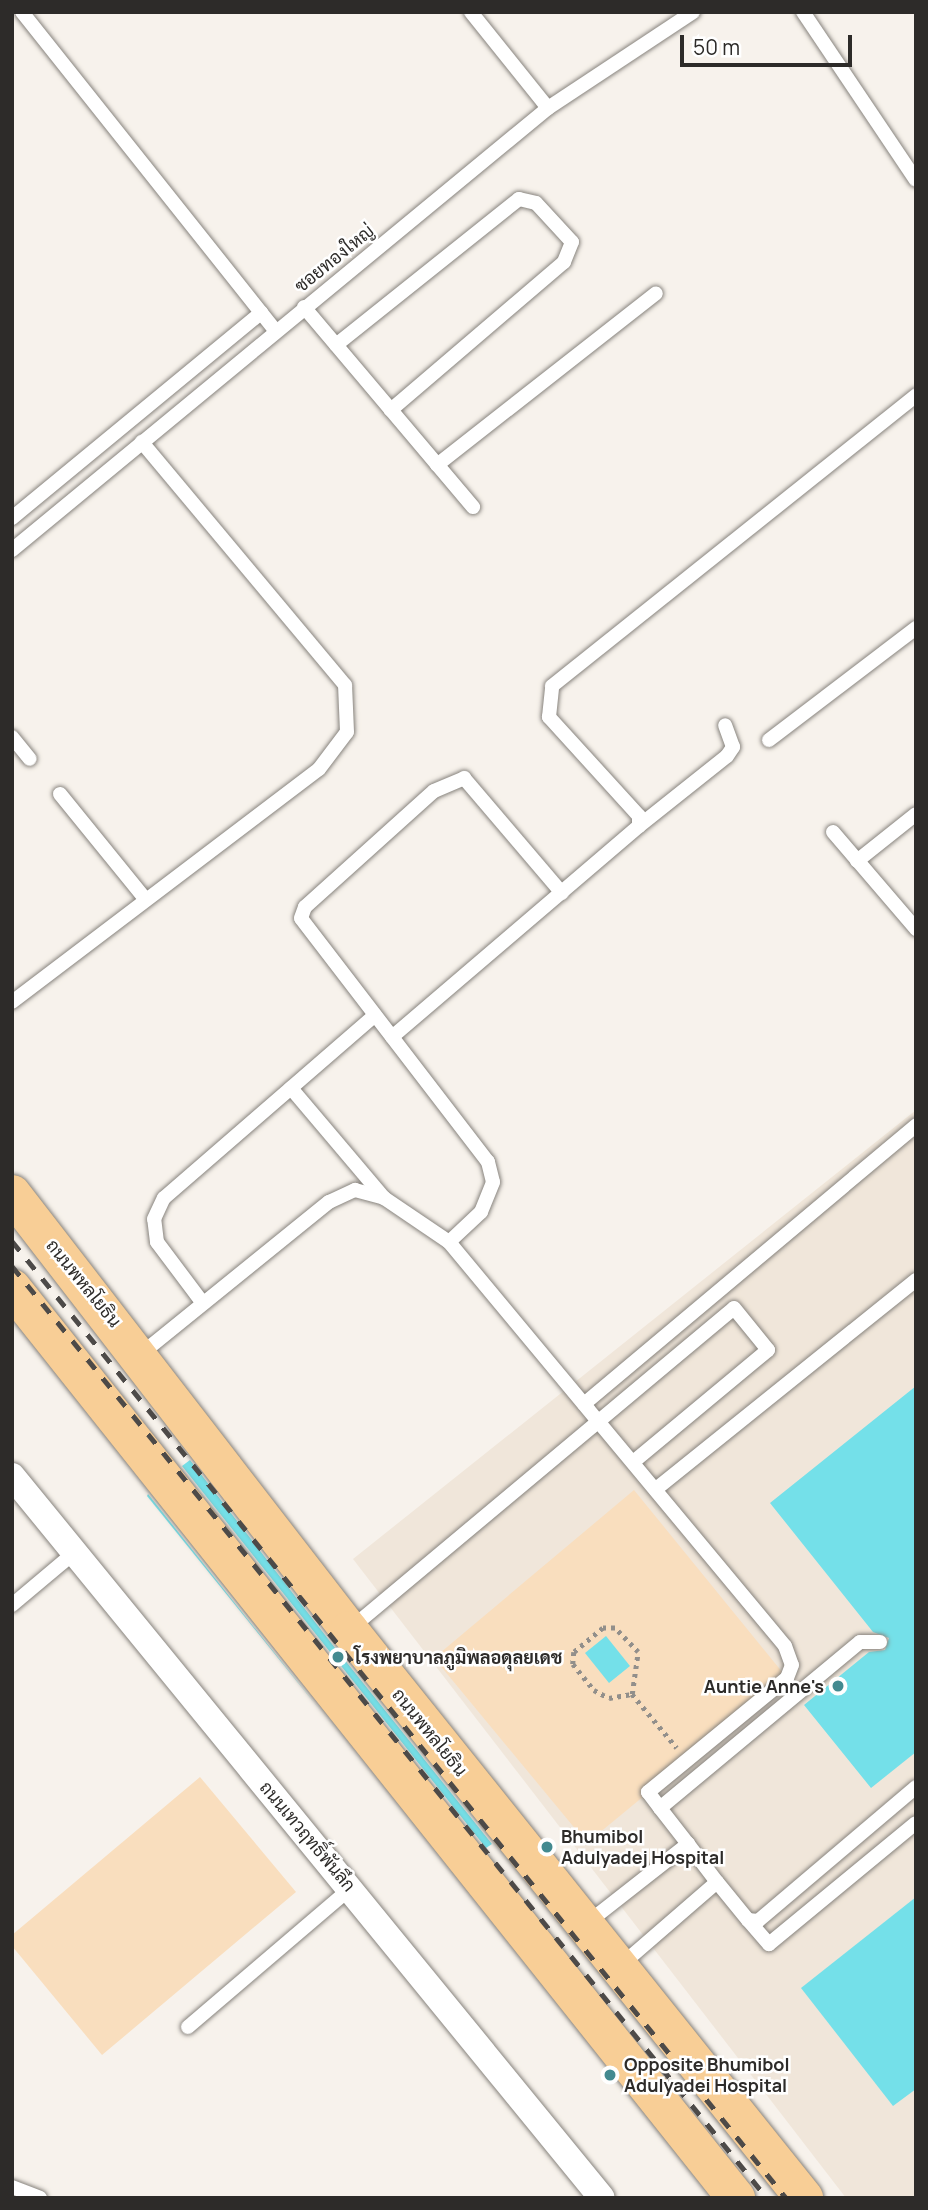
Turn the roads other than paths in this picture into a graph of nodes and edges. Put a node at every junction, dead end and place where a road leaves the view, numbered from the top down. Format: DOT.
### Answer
graph roads {
  1 [pos="22,12"];
  2 [pos="471,12"];
  3 [pos="694,12"];
  4 [pos="803,12"];
  5 [pos="548,108"];
  6 [pos="916,180"];
  7 [pos="656,293"];
  8 [pos="304,307"];
  9 [pos="261,313"];
  10 [pos="275,331"];
  11 [pos="336,345"];
  12 [pos="916,395"];
  13 [pos="391,410"];
  14 [pos="142,442"];
  15 [pos="438,465"];
  16 [pos="473,507"];
  17 [pos="12,518"];
  18 [pos="12,550"];
  19 [pos="916,628"];
  20 [pos="725,725"];
  21 [pos="12,737"];
  22 [pos="769,740"];
  23 [pos="30,759"];
  24 [pos="60,794"];
  25 [pos="916,814"];
  26 [pos="639,826"];
  27 [pos="833,832"];
  28 [pos="857,861"];
  29 [pos="562,893"];
  30 [pos="146,900"];
  31 [pos="916,929"];
  32 [pos="12,1002"];
  33 [pos="375,1015"];
  34 [pos="392,1037"];
  35 [pos="291,1088"];
  36 [pos="916,1125"];
  37 [pos="12,1194"];
  38 [pos="384,1198"];
  39 [pos="449,1242"];
  40 [pos="916,1280"];
  41 [pos="12,1288"];
  42 [pos="202,1302"];
  43 [pos="141,1354"];
  44 [pos="584,1404"];
  45 [pos="597,1419"];
  46 [pos="633,1462"];
  47 [pos="16,1486"];
  48 [pos="656,1489"];
  49 [pos="74,1553"];
  50 [pos="12,1605"];
  51 [pos="349,1630"];
  52 [pos="880,1642"];
  53 [pos="916,1787"];
  54 [pos="660,1808"];
  55 [pos="916,1823"];
  56 [pos="688,1844"];
  57 [pos="717,1882"];
  58 [pos="351,1888"];
  59 [pos="748,1920"];
  60 [pos="585,1925"];
  61 [pos="545,1959"];
  62 [pos="619,1967"];
  63 [pos="188,2026"];
  64 [pos="12,2187"];
  65 [pos="40,2198"];
  66 [pos="601,2198"];
  67 [pos="736,2198"];
  68 [pos="804,2198"];
  1 -- 9 [label="lane"];
  2 -- 5 [label="lane"];
  3 -- 5 [label="lane, ซอยทองใหญ่"];
  4 -- 6 [label="lane"];
  5 -- 8 [label="lane, ซอยทองใหญ่"];
  7 -- 15 [label="lane"];
  8 -- 10 [label="lane, ซอยทองใหญ่"];
  8 -- 11 [label="lane"];
  9 -- 10 [label="lane"];
  9 -- 17 [label="lane"];
  10 -- 14 [label="lane, ซอยทองใหญ่"];
  11 -- 13 [label="lane"];
  11 -- 13 [label="lane"];
  12 -- 26 [label="lane"];
  13 -- 15 [label="lane"];
  14 -- 18 [label="lane, ซอยทองใหญ่"];
  14 -- 30 [label="lane"];
  15 -- 16 [label="lane"];
  19 -- 22 [label="lane"];
  20 -- 26 [label="lane"];
  21 -- 23 [label="lane"];
  24 -- 30 [label="lane"];
  25 -- 28 [label="lane"];
  26 -- 29 [label="lane"];
  27 -- 28 [label="lane"];
  28 -- 31 [label="lane"];
  29 -- 33 [label="lane"];
  29 -- 34 [label="lane"];
  30 -- 32 [label="lane"];
  33 -- 34 [label="lane"];
  33 -- 35 [label="lane"];
  34 -- 39 [label="lane"];
  35 -- 38 [label="lane"];
  35 -- 42 [label="lane"];
  36 -- 44 [label="lane"];
  37 -- 43 [label="main road, ถนนพหลโยธิน"];
  38 -- 39 [label="lane"];
  38 -- 42 [label="lane"];
  39 -- 44 [label="lane"];
  40 -- 48 [label="lane"];
  41 -- 61 [label="main road"];
  42 -- 43 [label="lane"];
  43 -- 51 [label="main road, ถนนพหลโยธิน"];
  44 -- 45 [label="lane"];
  45 -- 46 [label="lane"];
  45 -- 46 [label="lane"];
  45 -- 51 [label="lane"];
  46 -- 48 [label="lane"];
  47 -- 49 [label="street, ถนนเทวฤทธิ์พันลึก"];
  48 -- 54 [label="lane"];
  49 -- 50 [label="lane"];
  49 -- 58 [label="street, ถนนเทวฤทธิ์พันลึก"];
  51 -- 60 [label="main road, ถนนพหลโยธิน"];
  52 -- 54 [label="lane"];
  53 -- 59 [label="lane"];
  54 -- 56 [label="lane"];
  55 -- 59 [label="lane"];
  56 -- 57 [label="lane"];
  56 -- 60 [label="lane"];
  57 -- 59 [label="lane"];
  57 -- 62 [label="lane"];
  58 -- 63 [label="lane"];
  58 -- 66 [label="street, ถนนเทวฤทธิ์พันลึก"];
  60 -- 61 [label="main road"];
  60 -- 62 [label="main road, ถนนพหลโยธิน"];
  61 -- 67 [label="main road"];
  62 -- 68 [label="main road, ถนนพหลโยธิน"];
  64 -- 65 [label="lane"];
}
